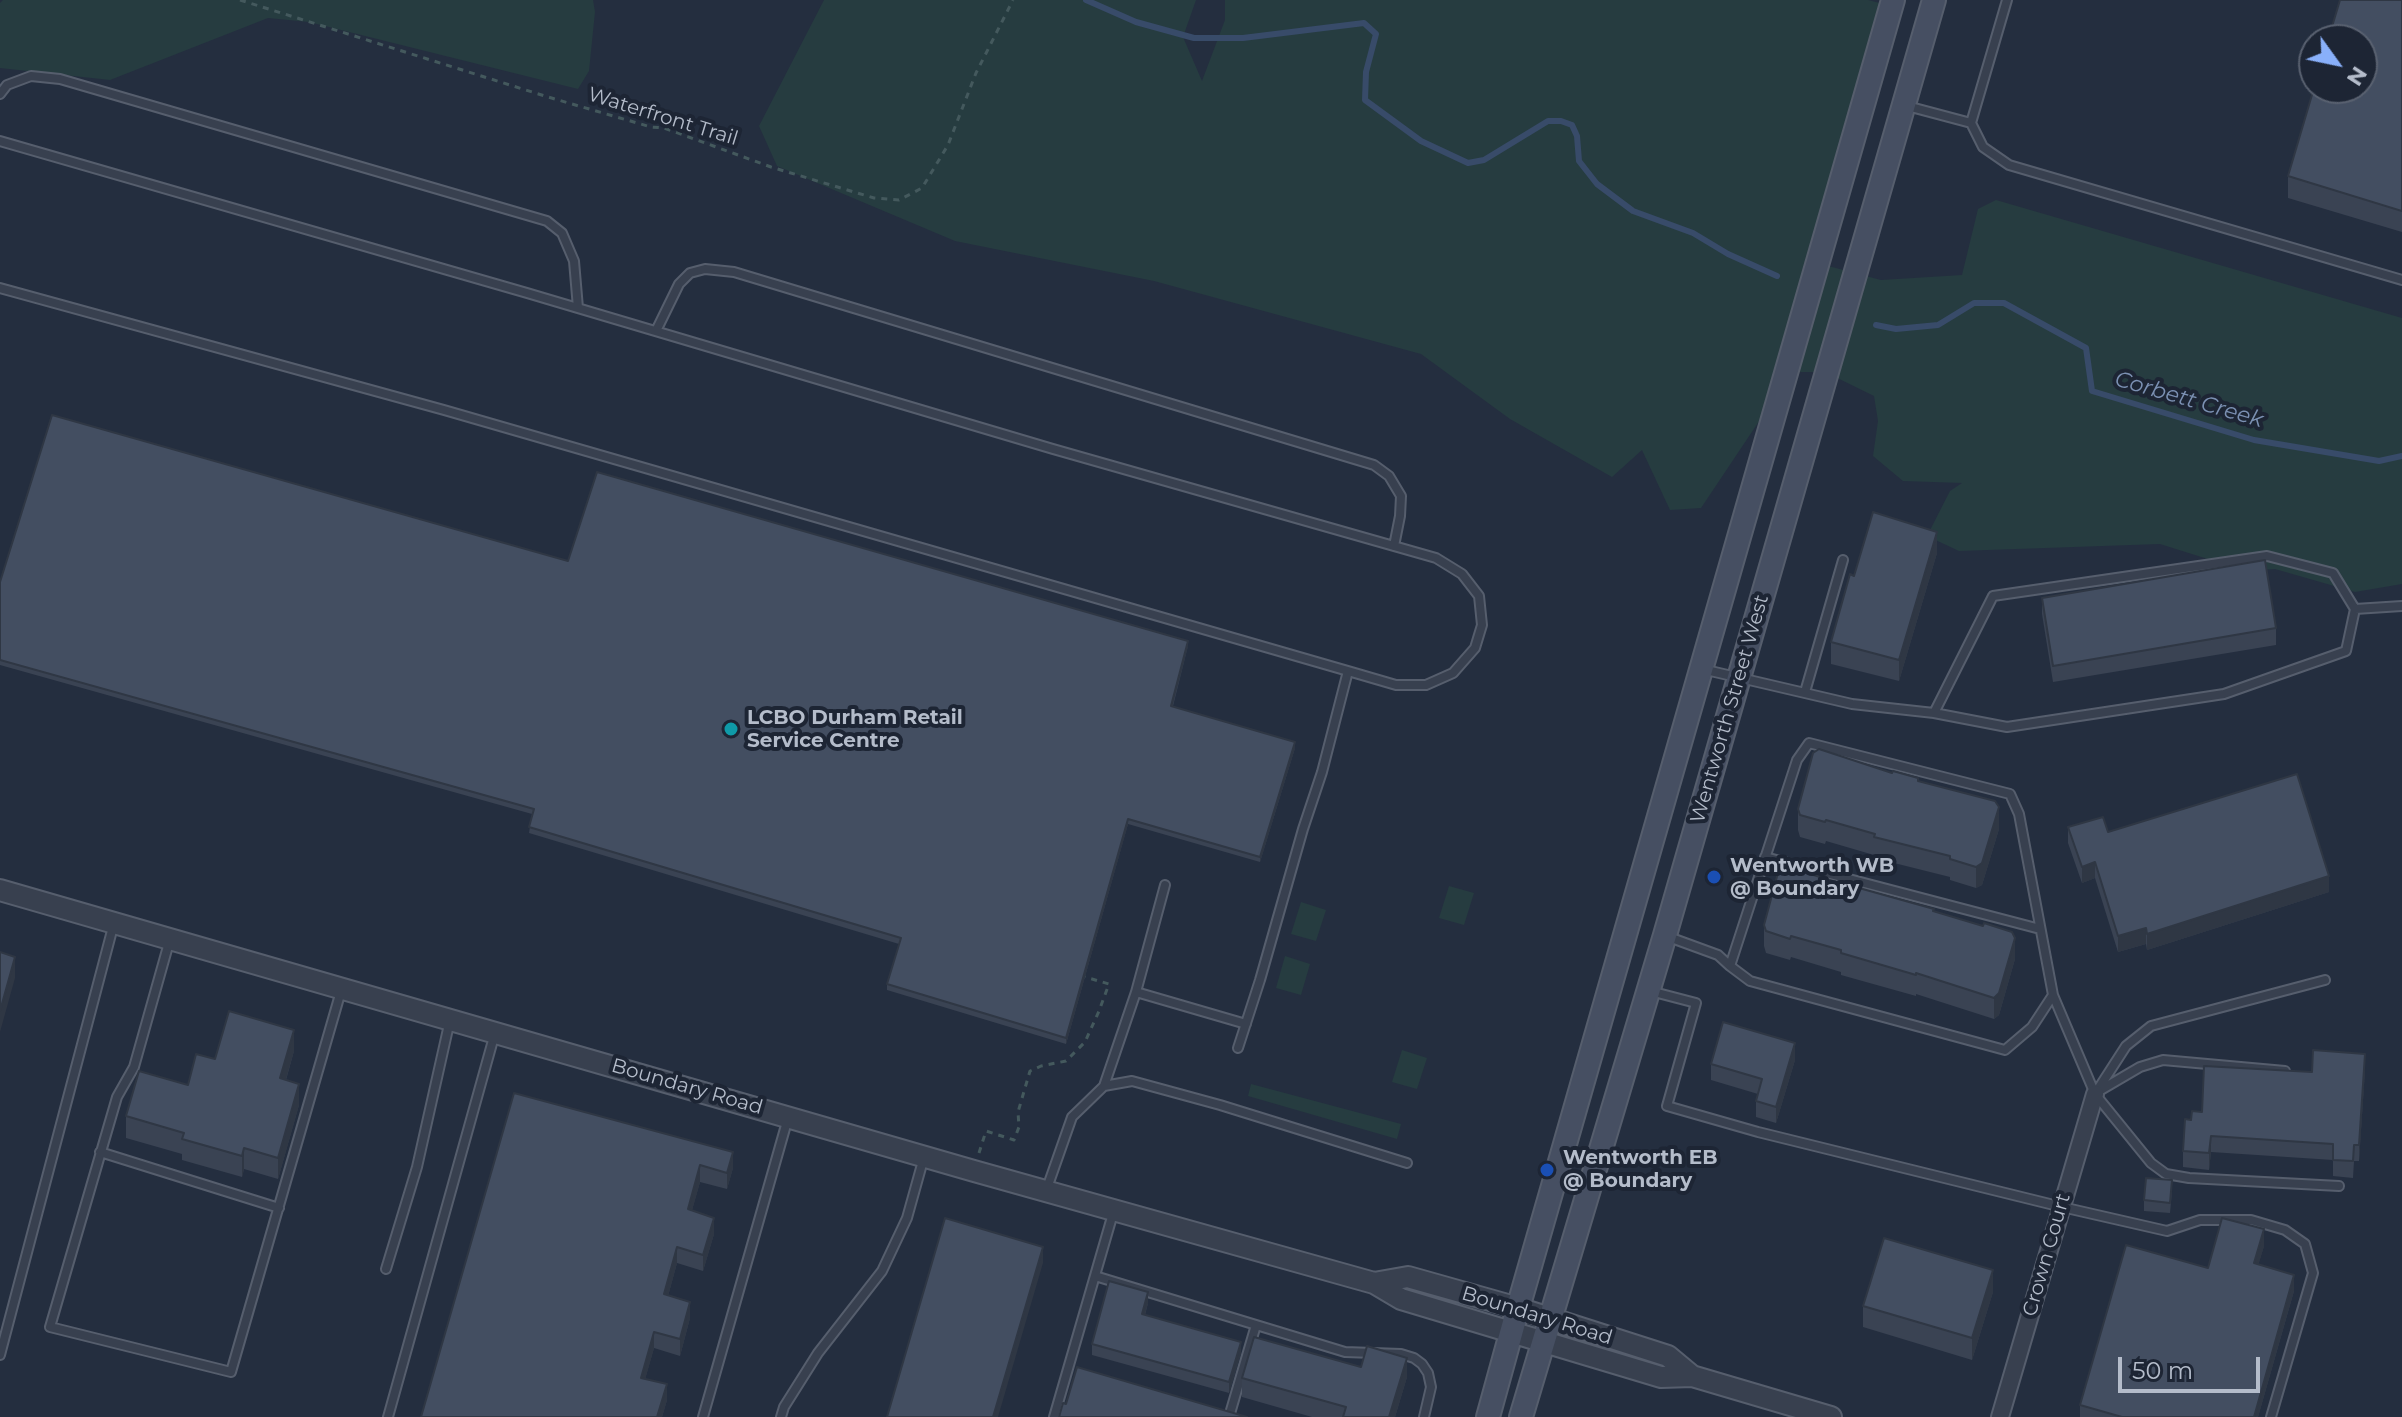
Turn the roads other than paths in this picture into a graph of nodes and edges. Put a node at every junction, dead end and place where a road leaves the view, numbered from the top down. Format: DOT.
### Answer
graph roads {
  1 [pos="1893,0"];
  2 [pos="1934,0"];
  3 [pos="2007,0"];
  4 [pos="0,94"];
  5 [pos="1904,105"];
  6 [pos="1971,123"];
  7 [pos="0,141"];
  8 [pos="2402,280"];
  9 [pos="0,288"];
  10 [pos="578,308"];
  11 [pos="656,331"];
  12 [pos="1394,546"];
  13 [pos="1843,560"];
  14 [pos="2402,606"];
  15 [pos="2355,609"];
  16 [pos="1701,669"];
  17 [pos="1348,671"];
  18 [pos="1740,678"];
  19 [pos="1805,692"];
  20 [pos="1934,713"];
  21 [pos="1765,857"];
  22 [pos="1165,885"];
  23 [pos="0,890"];
  24 [pos="114,923"];
  25 [pos="2040,929"];
  26 [pos="1665,935"];
  27 [pos="171,938"];
  28 [pos="1730,966"];
  29 [pos="2325,980"];
  30 [pos="342,988"];
  31 [pos="1649,990"];
  32 [pos="1136,992"];
  33 [pos="2053,995"];
  34 [pos="451,1019"];
  35 [pos="1246,1024"];
  36 [pos="496,1032"];
  37 [pos="1238,1048"];
  38 [pos="2285,1071"];
  39 [pos="1104,1086"];
  40 [pos="2095,1094"];
  41 [pos="789,1117"];
  42 [pos="100,1152"];
  43 [pos="924,1156"];
  44 [pos="1407,1163"];
  45 [pos="2339,1186"];
  46 [pos="1046,1191"];
  47 [pos="2062,1207"];
  48 [pos="279,1208"];
  49 [pos="1114,1210"];
  50 [pos="386,1269"];
  51 [pos="1095,1276"];
  52 [pos="1374,1283"];
  53 [pos="1518,1308"];
  54 [pos="1256,1325"];
  55 [pos="1548,1330"];
  56 [pos="1513,1333"];
  57 [pos="0,1355"];
  58 [pos="1068,1368"];
  59 [pos="1083,1372"];
  60 [pos="1215,1411"];
  61 [pos="388,1417"];
  62 [pos="703,1417"];
  63 [pos="781,1417"];
  64 [pos="1054,1417"];
  65 [pos="1231,1417"];
  66 [pos="1424,1417"];
  67 [pos="1488,1417"];
  68 [pos="1521,1417"];
  69 [pos="1831,1417"];
  70 [pos="2000,1417"];
  71 [pos="2271,1417"];
  1 -- 16 [label="main road, Wentworth Street West"];
  2 -- 5 [label="main road, Wentworth Street West"];
  3 -- 6 [label="lane"];
  4 -- 10 [label="lane"];
  5 -- 6 [label="lane"];
  5 -- 18 [label="main road, Wentworth Street West"];
  6 -- 8 [label="lane"];
  7 -- 10 [label="lane"];
  9 -- 17 [label="lane"];
  10 -- 11 [label="lane"];
  11 -- 12 [label="lane"];
  11 -- 12 [label="lane"];
  12 -- 17 [label="lane"];
  13 -- 19 [label="lane"];
  14 -- 15 [label="lane"];
  15 -- 20 [label="lane"];
  15 -- 20 [label="lane"];
  16 -- 18 [label="lane"];
  16 -- 53 [label="main road, Wentworth Street West"];
  17 -- 35 [label="lane"];
  18 -- 19 [label="lane"];
  18 -- 26 [label="main road, Wentworth Street West"];
  19 -- 20 [label="lane"];
  21 -- 25 [label="lane"];
  21 -- 25 [label="lane"];
  21 -- 28 [label="lane"];
  22 -- 32 [label="lane"];
  23 -- 24 [label="street, Boundary Road"];
  24 -- 27 [label="street, Boundary Road"];
  24 -- 57 [label="lane"];
  25 -- 33 [label="lane"];
  26 -- 28 [label="lane"];
  26 -- 31 [label="main road, Wentworth Street West"];
  27 -- 30 [label="street, Boundary Road"];
  27 -- 42 [label="lane"];
  28 -- 33 [label="lane"];
  29 -- 40 [label="lane"];
  30 -- 34 [label="street, Boundary Road"];
  30 -- 48 [label="lane"];
  31 -- 47 [label="lane"];
  31 -- 55 [label="main road, Wentworth Street West"];
  32 -- 35 [label="lane"];
  32 -- 39 [label="lane"];
  33 -- 40 [label="lane"];
  34 -- 36 [label="street, Boundary Road"];
  34 -- 50 [label="lane"];
  35 -- 37 [label="lane"];
  36 -- 41 [label="street, Boundary Road"];
  36 -- 61 [label="lane"];
  38 -- 40 [label="lane"];
  39 -- 44 [label="lane"];
  39 -- 46 [label="lane"];
  40 -- 45 [label="lane"];
  40 -- 47 [label="street, Crown Court"];
  41 -- 43 [label="street, Boundary Road"];
  41 -- 62 [label="lane"];
  42 -- 48 [label="lane"];
  42 -- 48 [label="lane"];
  43 -- 46 [label="street, Boundary Road"];
  43 -- 63 [label="lane"];
  46 -- 49 [label="street, Boundary Road"];
  47 -- 70 [label="street, Crown Court"];
  47 -- 71 [label="lane"];
  49 -- 51 [label="lane"];
  49 -- 52 [label="street, Boundary Road"];
  51 -- 54 [label="lane"];
  51 -- 58 [label="lane"];
  52 -- 53 [label="street, Boundary Road"];
  52 -- 56 [label="street, Boundary Road"];
  53 -- 55 [label="street, Boundary Road"];
  53 -- 56 [label="main road, Wentworth Street West"];
  54 -- 65 [label="lane"];
  54 -- 66 [label="lane"];
  55 -- 56 [label="street, Boundary Road"];
  55 -- 68 [label="main road, Wentworth Street West"];
  55 -- 69 [label="street, Boundary Road"];
  56 -- 67 [label="main road, Wentworth Street West"];
  58 -- 59 [label="lane"];
  58 -- 64 [label="lane"];
  60 -- 65 [label="lane"];
}
